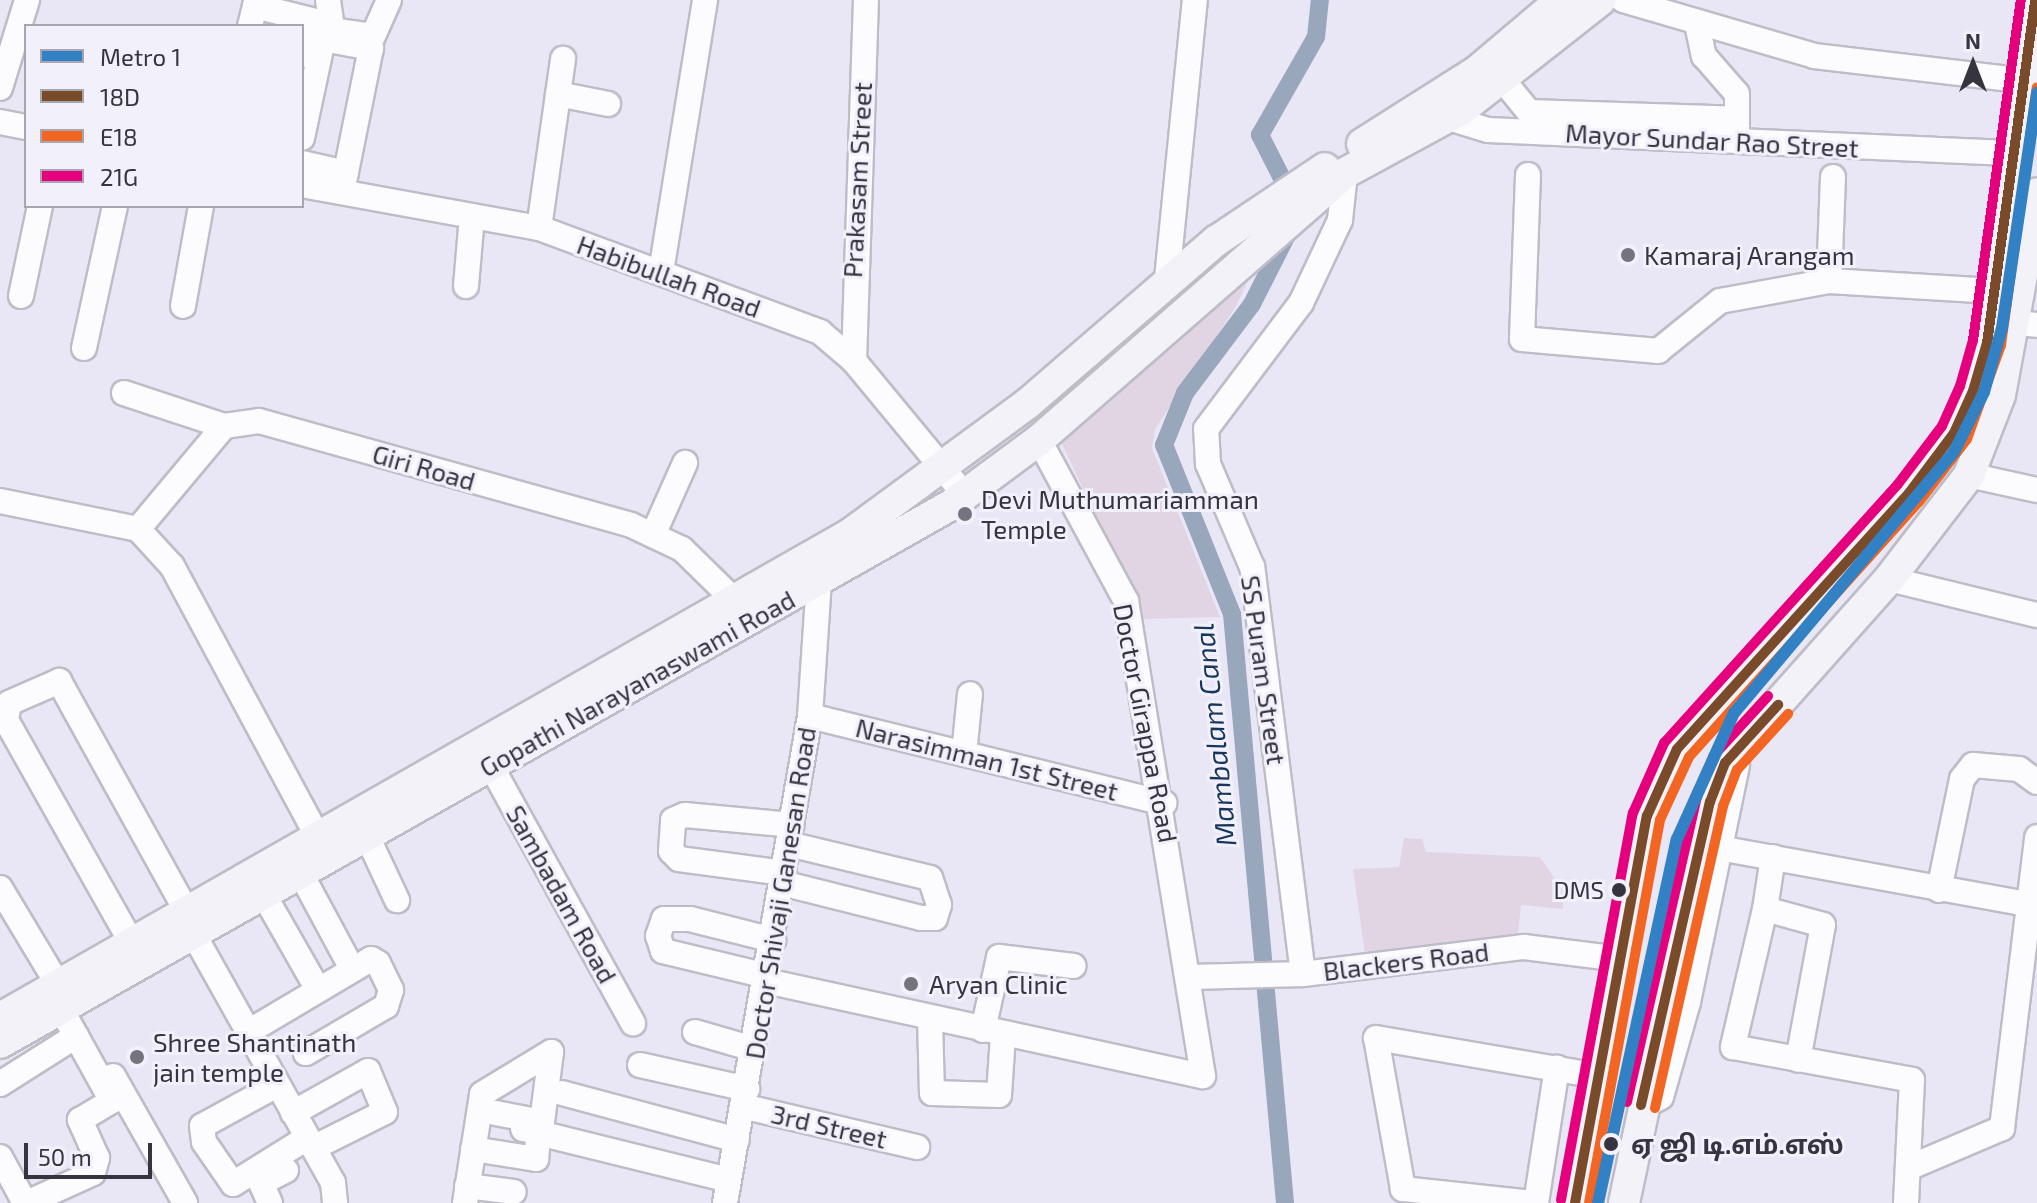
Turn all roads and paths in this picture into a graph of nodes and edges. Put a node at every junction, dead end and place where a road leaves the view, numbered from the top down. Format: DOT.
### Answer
graph roads {
  1 [pos="27,0"];
  2 [pos="328,0"];
  3 [pos="389,0"];
  4 [pos="705,0"];
  5 [pos="866,0"];
  6 [pos="1195,0"];
  7 [pos="1561,0"];
  8 [pos="1601,0"];
  9 [pos="1623,0"];
  10 [pos="2028,9"];
  11 [pos="250,24"];
  12 [pos="1697,24"];
  13 [pos="563,59"];
  14 [pos="304,69"];
  15 [pos="1502,79"];
  16 [pos="2018,80"];
  17 [pos="0,88"];
  18 [pos="558,94"];
  19 [pos="608,104"];
  20 [pos="1418,107"];
  21 [pos="1447,118"];
  22 [pos="0,122"];
  23 [pos="24,127"];
  24 [pos="304,129"];
  25 [pos="1736,130"];
  26 [pos="2009,153"];
  27 [pos="304,164"];
  28 [pos="1345,173"];
  29 [pos="1528,175"];
  30 [pos="1833,177"];
  31 [pos="344,182"];
  32 [pos="304,185"];
  33 [pos="1313,187"];
  34 [pos="2037,193"];
  35 [pos="40,208"];
  36 [pos="115,208"];
  37 [pos="201,208"];
  38 [pos="472,216"];
  39 [pos="539,228"];
  40 [pos="1224,253"];
  41 [pos="661,272"];
  42 [pos="1167,279"];
  43 [pos="1829,281"];
  44 [pos="466,286"];
  45 [pos="1994,291"];
  46 [pos="21,296"];
  47 [pos="183,306"];
  48 [pos="2026,324"];
  49 [pos="84,348"];
  50 [pos="854,361"];
  51 [pos="1062,373"];
  52 [pos="124,393"];
  53 [pos="1084,397"];
  54 [pos="224,426"];
  55 [pos="1039,440"];
  56 [pos="685,463"];
  57 [pos="944,469"];
  58 [pos="1969,475"];
  59 [pos="2037,490"];
  60 [pos="965,495"];
  61 [pos="0,501"];
  62 [pos="138,529"];
  63 [pos="653,535"];
  64 [pos="814,569"];
  65 [pos="1889,579"];
  66 [pos="731,597"];
  67 [pos="2037,615"];
  68 [pos="970,694"];
  69 [pos="810,716"];
  70 [pos="1741,744"];
  71 [pos="964,754"];
  72 [pos="491,766"];
  73 [pos="2037,782"];
  74 [pos="1164,803"];
  75 [pos="790,834"];
  76 [pos="367,836"];
  77 [pos="2037,837"];
  78 [pos="322,845"];
  79 [pos="1719,848"];
  80 [pos="1773,857"];
  81 [pos="301,874"];
  82 [pos="783,878"];
  83 [pos="1939,890"];
  84 [pos="264,895"];
  85 [pos="3,899"];
  86 [pos="397,900"];
  87 [pos="2033,906"];
  88 [pos="1765,909"];
  89 [pos="189,921"];
  90 [pos="130,940"];
  91 [pos="773,940"];
  92 [pos="1620,959"];
  93 [pos="349,963"];
  94 [pos="1073,966"];
  95 [pos="2029,966"];
  96 [pos="1303,974"];
  97 [pos="1191,977"];
  98 [pos="312,979"];
  99 [pos="766,979"];
  100 [pos="62,997"];
  101 [pos="0,1018"];
  102 [pos="930,1018"];
  103 [pos="633,1023"];
  104 [pos="248,1032"];
  105 [pos="695,1032"];
  106 [pos="993,1032"];
  107 [pos="76,1036"];
  108 [pos="0,1043"];
  109 [pos="754,1049"];
  110 [pos="306,1053"];
  111 [pos="1798,1060"];
  112 [pos="640,1065"];
  113 [pos="1557,1068"];
  114 [pos="1599,1076"];
  115 [pos="0,1084"];
  116 [pos="277,1085"];
  117 [pos="562,1093"];
  118 [pos="745,1097"];
  119 [pos="1640,1108"];
  120 [pos="293,1113"];
  121 [pos="551,1136"];
  122 [pos="737,1140"];
  123 [pos="312,1146"];
  124 [pos="917,1147"];
  125 [pos="473,1149"];
  126 [pos="0,1157"];
  127 [pos="1913,1166"];
  128 [pos="514,1192"];
  129 [pos="466,1195"];
  130 [pos="732,1196"];
  131 [pos="26,1203"];
  132 [pos="185,1203"];
  133 [pos="270,1203"];
  134 [pos="335,1203"];
  135 [pos="1534,1203"];
  136 [pos="1575,1203"];
  137 [pos="1624,1203"];
  138 [pos="1906,1203"];
  1 -- 17 [label="street"];
  2 -- 3 [label="street"];
  4 -- 41 [label="street"];
  5 -- 50 [label="street, Prakasam Street"];
  6 -- 42 [label="street"];
  7 -- 20 [label="main road"];
  8 -- 15 [label="main road"];
  9 -- 12 [label="street"];
  10 -- 16 [label="main road"];
  11 -- 14 [label="street"];
  12 -- 16 [label="street"];
  12 -- 25 [label="street"];
  13 -- 18 [label="street"];
  15 -- 21 [label="main road"];
  15 -- 25 [label="street"];
  16 -- 26 [label="main road"];
  18 -- 19 [label="street"];
  18 -- 39 [label="street"];
  20 -- 21 [label="street, Mayor Sundar Rao Street"];
  20 -- 33 [label="main road"];
  21 -- 25 [label="street, Mayor Sundar Rao Street"];
  21 -- 28 [label="main road"];
  22 -- 23 [label="street"];
  24 -- 31 [label="street"];
  25 -- 26 [label="street, Mayor Sundar Rao Street"];
  26 -- 45 [label="main road"];
  27 -- 31 [label="street"];
  28 -- 33 [label="main road"];
  28 -- 96 [label="street, SS Puram Street"];
  29 -- 43 [label="street"];
  30 -- 43 [label="street"];
  31 -- 32 [label="street, Habibullah Road"];
  31 -- 38 [label="street, Habibullah Road"];
  33 -- 40 [label="main road"];
  33 -- 40 [label="main road"];
  34 -- 48 [label="main road"];
  35 -- 46 [label="street"];
  36 -- 49 [label="street"];
  37 -- 47 [label="street"];
  38 -- 39 [label="street, Habibullah Road"];
  38 -- 44 [label="street"];
  39 -- 41 [label="street, Habibullah Road"];
  40 -- 42 [label="main road, Gopathi Narayanaswami Road"];
  40 -- 53 [label="main road, Gopathi Narayanaswami Road"];
  41 -- 50 [label="street, Habibullah Road"];
  42 -- 51 [label="main road, Gopathi Narayanaswami Road"];
  43 -- 45 [label="street"];
  45 -- 92 [label="main road"];
  48 -- 58 [label="main road"];
  50 -- 57 [label="street, Habibullah Road"];
  51 -- 53 [label="main road"];
  51 -- 57 [label="main road, Gopathi Narayanaswami Road"];
  52 -- 54 [label="street"];
  53 -- 55 [label="main road, Gopathi Narayanaswami Road"];
  54 -- 62 [label="street"];
  54 -- 63 [label="street, Giri Road"];
  55 -- 60 [label="main road, Gopathi Narayanaswami Road"];
  55 -- 74 [label="street, Doctor Girappa Road"];
  56 -- 63 [label="street"];
  57 -- 60 [label="street, Habibullah Road"];
  57 -- 64 [label="main road, Gopathi Narayanaswami Road"];
  58 -- 59 [label="street"];
  58 -- 65 [label="main road"];
  60 -- 64 [label="main road, Gopathi Narayanaswami Road"];
  61 -- 62 [label="street"];
  62 -- 78 [label="street"];
  63 -- 66 [label="street, Giri Road"];
  64 -- 66 [label="main road, Gopathi Narayanaswami Road"];
  64 -- 69 [label="street, Doctor Shivaji Ganesan Road"];
  64 -- 72 [label="main road, Gopathi Narayanaswami Road"];
  65 -- 67 [label="street"];
  65 -- 70 [label="main road"];
  66 -- 78 [label="main road, Gopathi Narayanaswami Road"];
  68 -- 71 [label="street"];
  69 -- 71 [label="street, Narasimman 1st Street"];
  69 -- 75 [label="street, Doctor Shivaji Ganesan Road"];
  70 -- 79 [label="street"];
  70 -- 119 [label="main road"];
  71 -- 74 [label="street, Narasimman 1st Street"];
  72 -- 76 [label="main road, Gopathi Narayanaswami Road"];
  72 -- 103 [label="street, Sambadam Road"];
  73 -- 83 [label="street"];
  74 -- 97 [label="street, Doctor Girappa Road"];
  75 -- 82 [label="street, Doctor Shivaji Ganesan Road"];
  75 -- 82 [label="street"];
  75 -- 82 [label="street"];
  76 -- 78 [label="main road, Gopathi Narayanaswami Road"];
  76 -- 86 [label="street"];
  77 -- 87 [label="street"];
  78 -- 81 [label="main road, Gopathi Narayanaswami Road"];
  78 -- 89 [label="main road, Gopathi Narayanaswami Road"];
  79 -- 80 [label="street"];
  79 -- 119 [label="street"];
  80 -- 83 [label="street"];
  80 -- 88 [label="street"];
  81 -- 84 [label="main road, Gopathi Narayanaswami Road"];
  81 -- 93 [label="street"];
  82 -- 91 [label="street, Doctor Shivaji Ganesan Road"];
  83 -- 87 [label="street"];
  84 -- 89 [label="main road, Gopathi Narayanaswami Road"];
  84 -- 98 [label="street"];
  85 -- 100 [label="street"];
  87 -- 95 [label="street"];
  88 -- 111 [label="street"];
  88 -- 111 [label="street"];
  89 -- 90 [label="main road, Gopathi Narayanaswami Road"];
  89 -- 90 [label="street"];
  89 -- 100 [label="main road, Gopathi Narayanaswami Road"];
  89 -- 104 [label="street"];
  90 -- 100 [label="main road, Gopathi Narayanaswami Road"];
  91 -- 99 [label="street, Doctor Shivaji Ganesan Road"];
  91 -- 99 [label="street"];
  92 -- 96 [label="street, Blackers Road"];
  92 -- 114 [label="main road"];
  94 -- 106 [label="street"];
  95 -- 127 [label="street"];
  96 -- 97 [label="street, Blackers Road"];
  97 -- 106 [label="street, Doctor Girappa Road"];
  99 -- 102 [label="street"];
  99 -- 109 [label="street, Doctor Shivaji Ganesan Road"];
  100 -- 101 [label="main road, Gopathi Narayanaswami Road"];
  100 -- 107 [label="street"];
  100 -- 108 [label="main road, Gopathi Narayanaswami Road"];
  100 -- 132 [label="street"];
  102 -- 106 [label="street"];
  102 -- 106 [label="street"];
  104 -- 110 [label="street"];
  104 -- 116 [label="street"];
  105 -- 109 [label="street"];
  107 -- 115 [label="street"];
  107 -- 131 [label="street"];
  109 -- 118 [label="street, Doctor Shivaji Ganesan Road"];
  111 -- 127 [label="street"];
  112 -- 118 [label="street, 3rd Street"];
  113 -- 114 [label="street"];
  113 -- 135 [label="street"];
  113 -- 135 [label="street"];
  114 -- 136 [label="main road"];
  116 -- 120 [label="street"];
  116 -- 123 [label="street"];
  117 -- 122 [label="street"];
  118 -- 122 [label="street, Doctor Shivaji Ganesan Road"];
  118 -- 124 [label="street, 3rd Street"];
  119 -- 137 [label="main road"];
  120 -- 123 [label="street"];
  120 -- 123 [label="street"];
  121 -- 130 [label="street"];
  122 -- 130 [label="street, Doctor Shivaji Ganesan Road"];
  123 -- 133 [label="street"];
  123 -- 134 [label="street"];
  125 -- 125 [label="street"];
  125 -- 129 [label="street"];
  126 -- 131 [label="street"];
  127 -- 138 [label="street"];
  128 -- 129 [label="street"];
}
